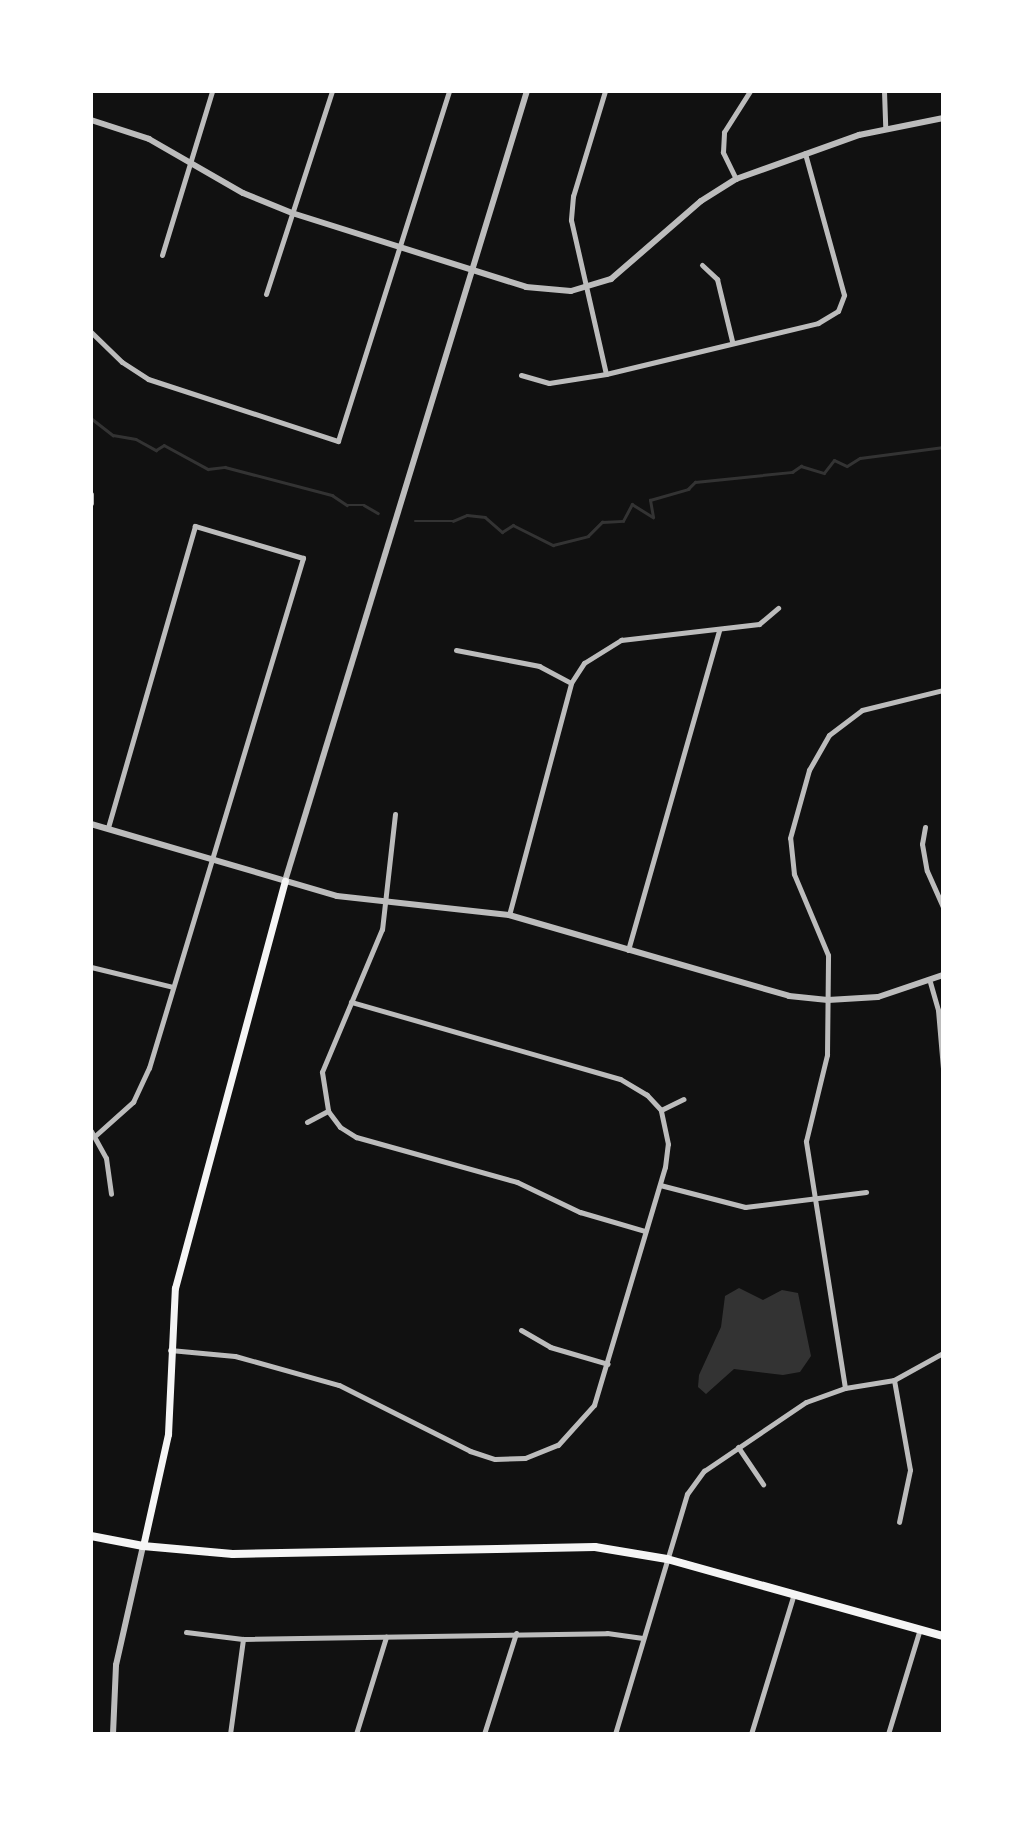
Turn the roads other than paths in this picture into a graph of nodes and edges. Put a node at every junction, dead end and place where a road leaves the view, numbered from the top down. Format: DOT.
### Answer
graph roads {
  1 [pos="212,91"];
  2 [pos="332,91"];
  3 [pos="449,91"];
  4 [pos="527,91"];
  5 [pos="605,91"];
  6 [pos="750,91"];
  7 [pos="884,91"];
  8 [pos="943,118"];
  9 [pos="91,120"];
  10 [pos="884,128"];
  11 [pos="805,153"];
  12 [pos="190,162"];
  13 [pos="736,179"];
  14 [pos="292,213"];
  15 [pos="400,248"];
  16 [pos="162,255"];
  17 [pos="702,265"];
  18 [pos="472,269"];
  19 [pos="586,289"];
  20 [pos="266,294"];
  21 [pos="91,332"];
  22 [pos="732,341"];
  23 [pos="606,374"];
  24 [pos="521,375"];
  25 [pos="92,494"];
  26 [pos="91,503"];
  27 [pos="778,608"];
  28 [pos="719,631"];
  29 [pos="456,650"];
  30 [pos="571,683"];
  31 [pos="943,690"];
  32 [pos="395,814"];
  33 [pos="91,824"];
  34 [pos="925,827"];
  35 [pos="108,828"];
  36 [pos="214,860"];
  37 [pos="285,881"];
  38 [pos="387,901"];
  39 [pos="943,907"];
  40 [pos="509,915"];
  41 [pos="628,950"];
  42 [pos="91,967"];
  43 [pos="943,975"];
  44 [pos="930,982"];
  45 [pos="173,987"];
  46 [pos="828,1000"];
  47 [pos="351,1002"];
  48 [pos="943,1068"];
  49 [pos="684,1099"];
  50 [pos="661,1110"];
  51 [pos="328,1111"];
  52 [pos="307,1122"];
  53 [pos="93,1133"];
  54 [pos="660,1185"];
  55 [pos="866,1192"];
  56 [pos="111,1194"];
  57 [pos="816,1200"];
  58 [pos="645,1231"];
  59 [pos="521,1330"];
  60 [pos="170,1350"];
  61 [pos="943,1353"];
  62 [pos="608,1364"];
  63 [pos="894,1380"];
  64 [pos="845,1388"];
  65 [pos="738,1447"];
  66 [pos="763,1484"];
  67 [pos="899,1522"];
  68 [pos="91,1536"];
  69 [pos="143,1546"];
  70 [pos="667,1559"];
  71 [pos="794,1592"];
  72 [pos="920,1629"];
  73 [pos="186,1632"];
  74 [pos="516,1633"];
  75 [pos="943,1636"];
  76 [pos="386,1637"];
  77 [pos="643,1638"];
  78 [pos="243,1639"];
  79 [pos="113,1734"];
  80 [pos="230,1734"];
  81 [pos="356,1734"];
  82 [pos="484,1734"];
  83 [pos="615,1734"];
  84 [pos="751,1734"];
  85 [pos="888,1734"];
  1 -- 12 [label="street"];
  2 -- 14 [label="street"];
  3 -- 15 [label="street"];
  4 -- 18 [label="street"];
  5 -- 19 [label="street"];
  6 -- 13 [label="street"];
  7 -- 10 [label="street"];
  8 -- 10 [label="street"];
  9 -- 12 [label="street"];
  10 -- 11 [label="street"];
  11 -- 13 [label="street"];
  11 -- 22 [label="street"];
  12 -- 14 [label="street"];
  12 -- 16 [label="street"];
  13 -- 19 [label="street"];
  14 -- 15 [label="street"];
  14 -- 20 [label="street"];
  15 -- 18 [label="street"];
  15 -- 21 [label="street"];
  17 -- 22 [label="street"];
  18 -- 19 [label="street"];
  18 -- 37 [label="street"];
  19 -- 23 [label="street"];
  22 -- 23 [label="street"];
  23 -- 24 [label="street"];
  25 -- 26 [label="street"];
  27 -- 28 [label="street"];
  28 -- 30 [label="street"];
  28 -- 41 [label="street"];
  29 -- 30 [label="street"];
  30 -- 40 [label="street"];
  31 -- 46 [label="street"];
  32 -- 38 [label="street"];
  33 -- 35 [label="street"];
  34 -- 39 [label="street"];
  35 -- 36 [label="street"];
  35 -- 36 [label="street"];
  36 -- 37 [label="street"];
  36 -- 45 [label="street"];
  37 -- 38 [label="street"];
  37 -- 60 [label="main road"];
  38 -- 40 [label="street"];
  38 -- 47 [label="street"];
  40 -- 41 [label="street"];
  41 -- 46 [label="street"];
  42 -- 45 [label="street"];
  43 -- 44 [label="street"];
  44 -- 46 [label="street"];
  44 -- 48 [label="street"];
  45 -- 53 [label="street"];
  46 -- 57 [label="street"];
  47 -- 50 [label="street"];
  47 -- 51 [label="street"];
  49 -- 50 [label="street"];
  50 -- 54 [label="street"];
  51 -- 52 [label="street"];
  51 -- 58 [label="street"];
  53 -- 56 [label="street"];
  54 -- 57 [label="street"];
  54 -- 58 [label="street"];
  55 -- 57 [label="street"];
  57 -- 64 [label="street"];
  58 -- 62 [label="street"];
  59 -- 62 [label="street"];
  60 -- 62 [label="street"];
  60 -- 69 [label="main road"];
  61 -- 63 [label="street"];
  63 -- 64 [label="street"];
  63 -- 67 [label="street"];
  64 -- 65 [label="street"];
  65 -- 66 [label="street"];
  65 -- 70 [label="street"];
  68 -- 69 [label="main road"];
  69 -- 70 [label="main road"];
  69 -- 79 [label="street"];
  70 -- 71 [label="main road"];
  70 -- 77 [label="street"];
  71 -- 72 [label="main road"];
  71 -- 84 [label="street"];
  72 -- 75 [label="main road"];
  72 -- 85 [label="street"];
  73 -- 78 [label="street"];
  74 -- 76 [label="street"];
  74 -- 77 [label="street"];
  74 -- 82 [label="street"];
  76 -- 78 [label="street"];
  76 -- 81 [label="street"];
  77 -- 83 [label="street"];
  78 -- 80 [label="street"];
}
